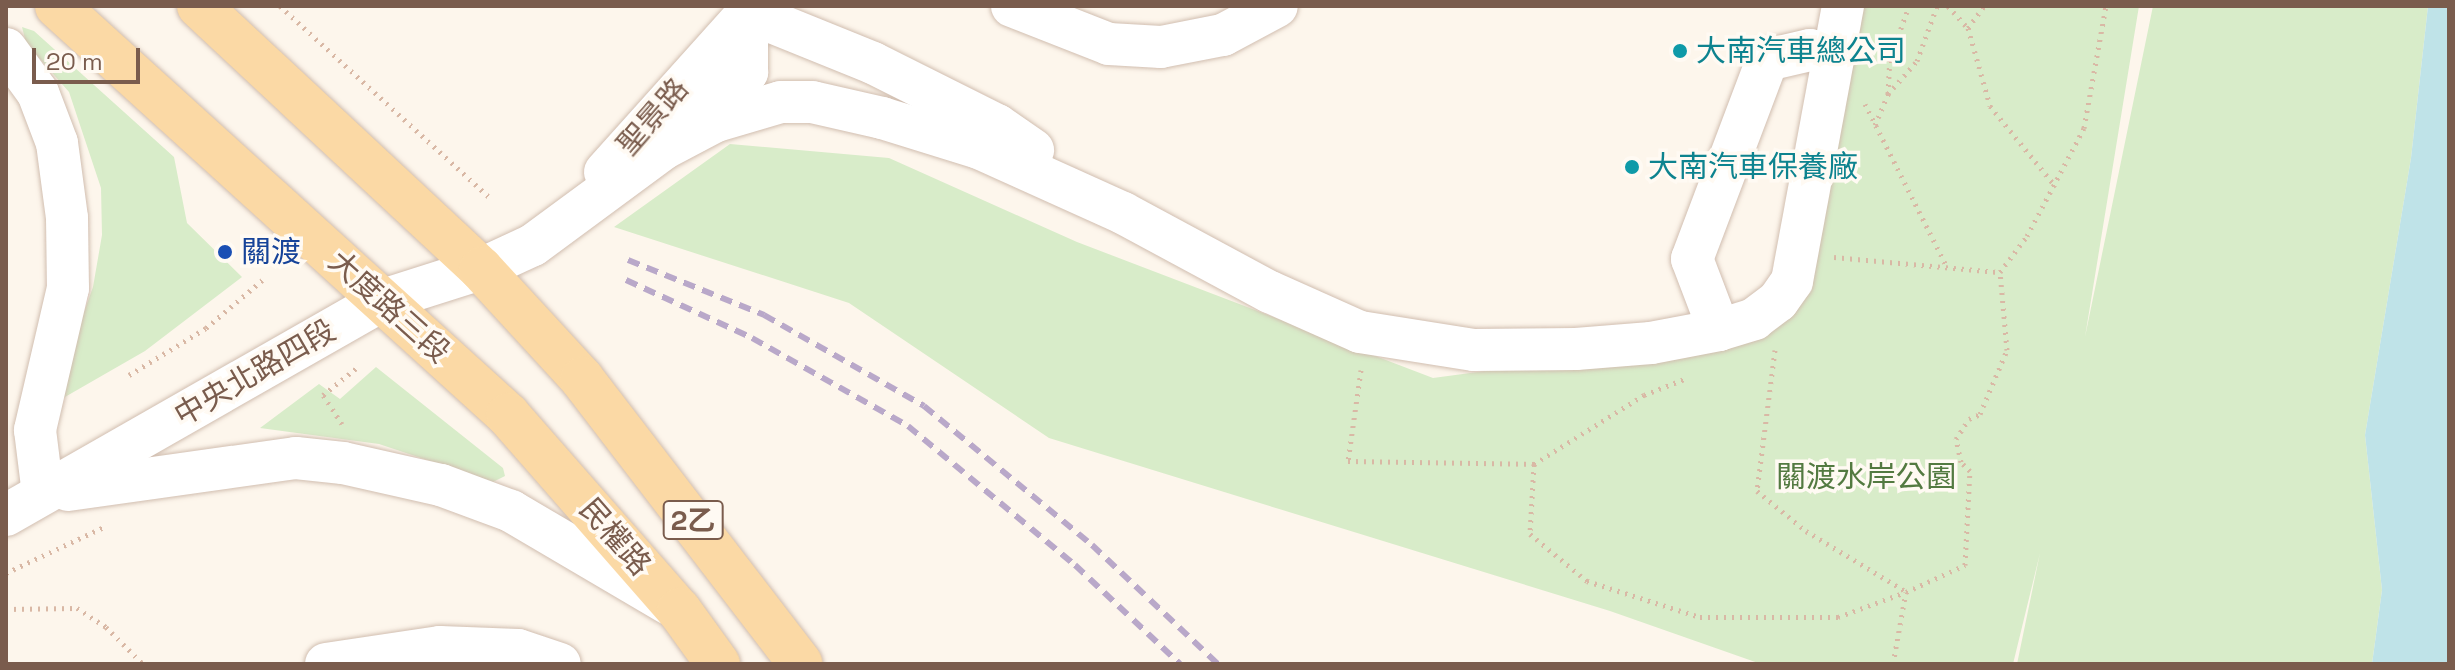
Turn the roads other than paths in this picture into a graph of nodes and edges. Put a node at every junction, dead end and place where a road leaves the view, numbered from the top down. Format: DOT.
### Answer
graph roads {
  1 [pos="57,6"];
  2 [pos="199,6"];
  3 [pos="1012,6"];
  4 [pos="1277,6"];
  5 [pos="1843,6"];
  6 [pos="750,9"];
  7 [pos="6,49"];
  8 [pos="1835,55"];
  9 [pos="663,149"];
  10 [pos="1123,213"];
  11 [pos="556,232"];
  12 [pos="481,269"];
  13 [pos="383,300"];
  14 [pos="1719,330"];
  15 [pos="508,415"];
  16 [pos="43,494"];
  17 [pos="6,515"];
  18 [pos="679,610"];
  19 [pos="326,664"];
  20 [pos="560,664"];
  21 [pos="718,664"];
  22 [pos="801,664"];
  1 -- 13 [label="main road, 大度路三段 / 2乙"];
  2 -- 12 [label="main road, 2乙"];
  3 -- 4 [label="street"];
  5 -- 8 [label="street"];
  6 -- 9 [label="street"];
  6 -- 10 [label="street"];
  6 -- 11 [label="street, 聖景路"];
  7 -- 16 [label="street"];
  8 -- 14 [label="street"];
  8 -- 14 [label="street"];
  9 -- 10 [label="street"];
  9 -- 11 [label="street"];
  10 -- 14 [label="street"];
  11 -- 12 [label="street, 中央北路四段"];
  12 -- 13 [label="street, 中央北路四段"];
  12 -- 22 [label="main road, 2乙"];
  13 -- 15 [label="main road, 大度路三段 / 2乙"];
  13 -- 16 [label="street, 中央北路四段"];
  15 -- 18 [label="main road, 民權路 / 2乙"];
  16 -- 17 [label="street, 中央北路四段"];
  16 -- 18 [label="street"];
  18 -- 21 [label="main road, 民權路 / 2乙"];
  19 -- 20 [label="street"];
}
